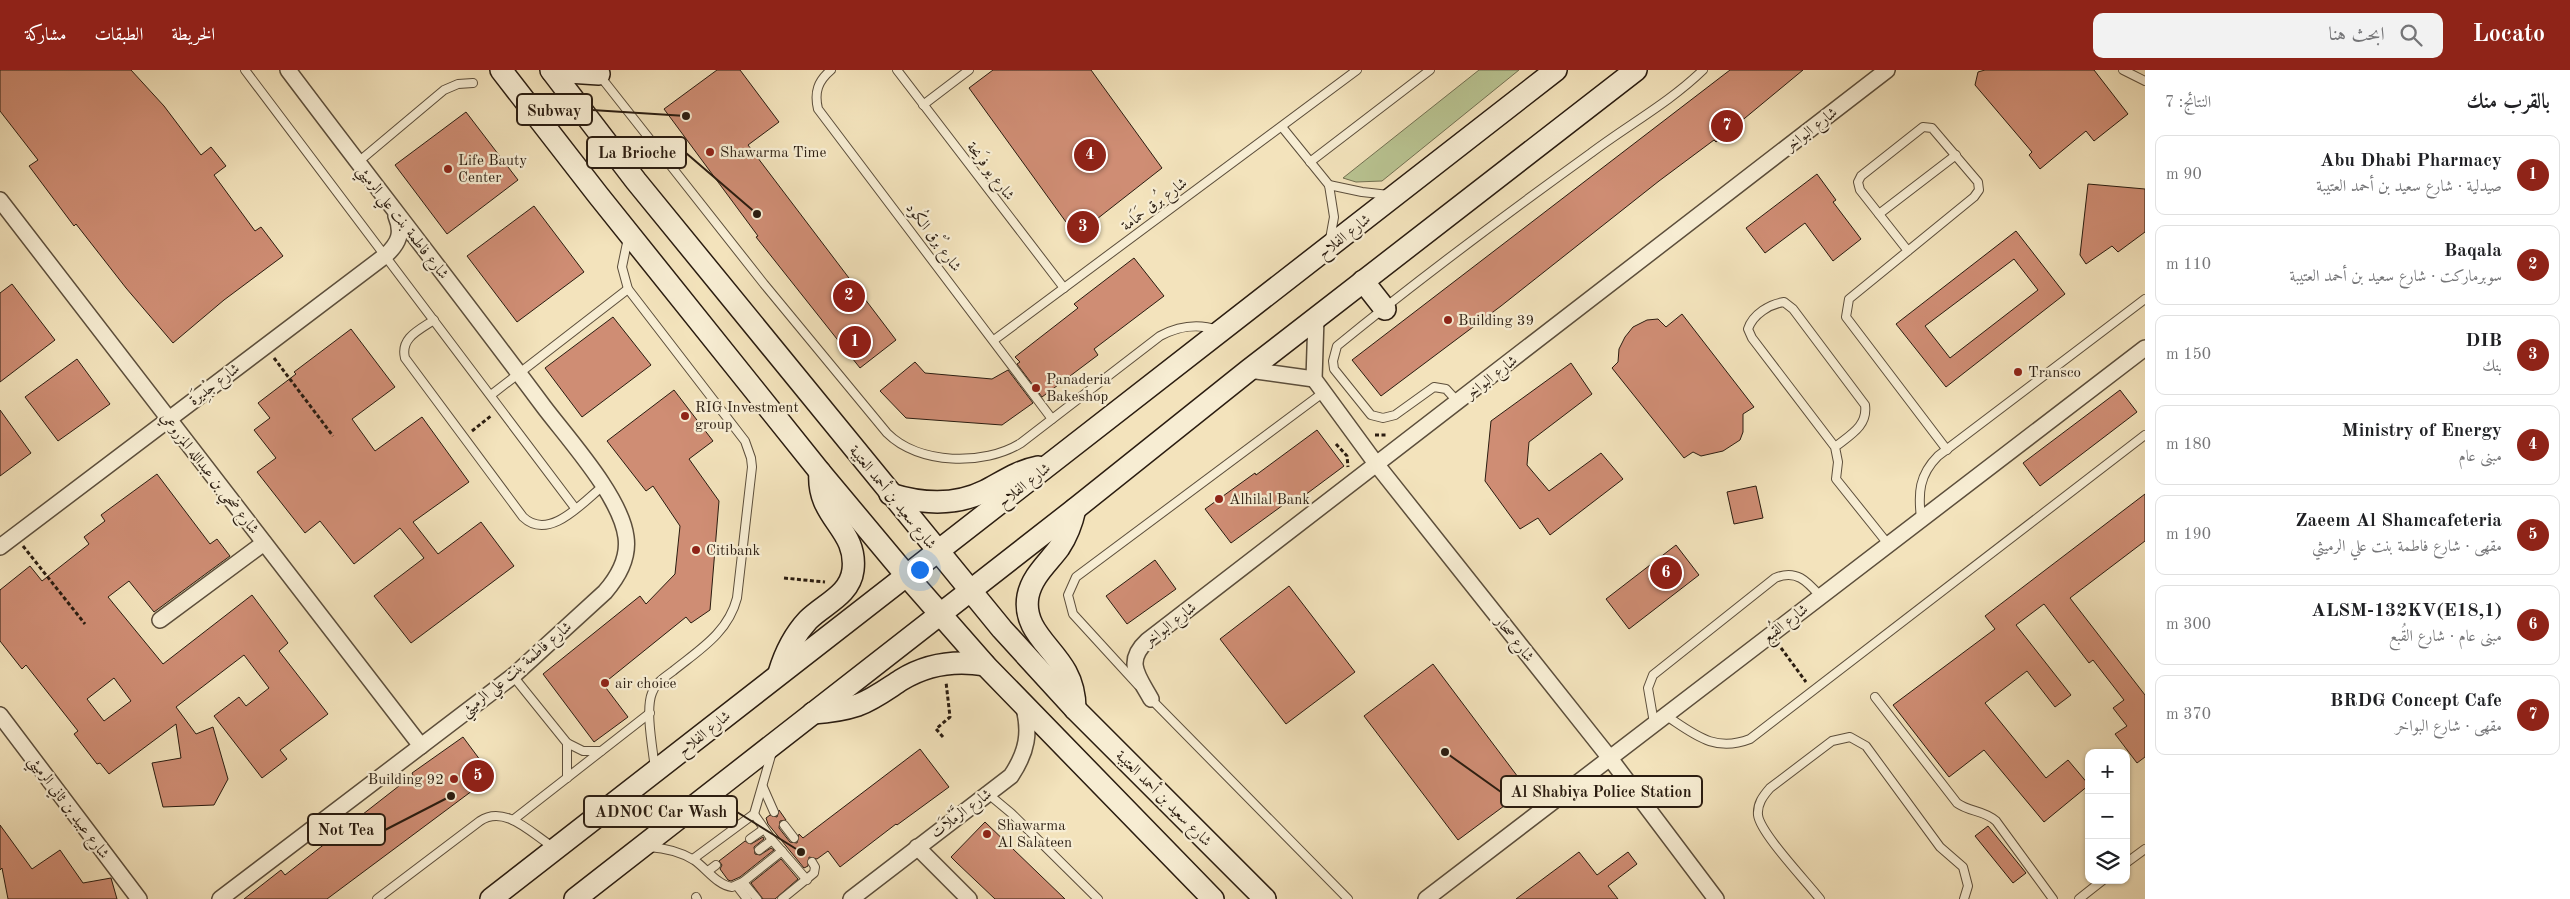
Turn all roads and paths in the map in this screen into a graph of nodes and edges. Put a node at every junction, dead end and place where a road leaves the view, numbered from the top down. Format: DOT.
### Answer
graph roads {
  1 [pos="245,70"];
  2 [pos="288,70"];
  3 [pos="502,70"];
  4 [pos="551,70"];
  5 [pos="831,70"];
  6 [pos="897,70"];
  7 [pos="969,70"];
  8 [pos="1357,70"];
  9 [pos="1430,70"];
  10 [pos="1556,70"];
  11 [pos="1636,70"];
  12 [pos="1703,70"];
  13 [pos="1887,70"];
  14 [pos="2123,70"];
  15 [pos="597,72"];
  16 [pos="2145,81"];
  17 [pos="473,83"];
  18 [pos="923,105"];
  19 [pos="1282,126"];
  20 [pos="1956,155"];
  21 [pos="1310,162"];
  22 [pos="358,163"];
  23 [pos="1329,185"];
  24 [pos="1396,195"];
  25 [pos="0,200"];
  26 [pos="392,208"];
  27 [pos="1879,214"];
  28 [pos="630,234"];
  29 [pos="1328,249"];
  30 [pos="1908,251"];
  31 [pos="386,255"];
  32 [pos="1363,281"];
  33 [pos="1064,288"];
  34 [pos="628,289"];
  35 [pos="2145,300"];
  36 [pos="1385,308"];
  37 [pos="1316,318"];
  38 [pos="434,320"];
  39 [pos="1222,331"];
  40 [pos="994,340"];
  41 [pos="265,346"];
  42 [pos="2145,348"];
  43 [pos="1249,370"];
  44 [pos="520,374"];
  45 [pos="1314,379"];
  46 [pos="1324,392"];
  47 [pos="490,395"];
  48 [pos="1458,402"];
  49 [pos="168,418"];
  50 [pos="1052,419"];
  51 [pos="1370,433"];
  52 [pos="1394,433"];
  53 [pos="2145,434"];
  54 [pos="333,436"];
  55 [pos="1336,444"];
  56 [pos="1835,447"];
  57 [pos="1946,450"];
  58 [pos="1377,465"];
  59 [pos="1049,466"];
  60 [pos="820,472"];
  61 [pos="1346,472"];
  62 [pos="603,486"];
  63 [pos="890,494"];
  64 [pos="575,508"];
  65 [pos="1075,509"];
  66 [pos="1921,518"];
  67 [pos="15,536"];
  68 [pos="264,543"];
  69 [pos="1888,544"];
  70 [pos="0,547"];
  71 [pos="938,551"];
  72 [pos="906,575"];
  73 [pos="784,578"];
  74 [pos="832,581"];
  75 [pos="969,590"];
  76 [pos="1820,596"];
  77 [pos="939,614"];
  78 [pos="160,620"];
  79 [pos="85,624"];
  80 [pos="1781,648"];
  81 [pos="985,665"];
  82 [pos="779,673"];
  83 [pos="513,676"];
  84 [pos="946,678"];
  85 [pos="1807,682"];
  86 [pos="1875,697"];
  87 [pos="1151,699"];
  88 [pos="1022,703"];
  89 [pos="1075,709"];
  90 [pos="650,713"];
  91 [pos="812,713"];
  92 [pos="0,714"];
  93 [pos="1659,719"];
  94 [pos="942,737"];
  95 [pos="775,742"];
  96 [pos="567,743"];
  97 [pos="421,746"];
  98 [pos="601,751"];
  99 [pos="1609,758"];
  100 [pos="655,772"];
  101 [pos="567,778"];
  102 [pos="762,786"];
  103 [pos="988,793"];
  104 [pos="774,812"];
  105 [pos="754,814"];
  106 [pos="513,820"];
  107 [pos="784,825"];
  108 [pos="764,829"];
  109 [pos="794,838"];
  110 [pos="750,839"];
  111 [pos="772,840"];
  112 [pos="642,847"];
  113 [pos="917,847"];
  114 [pos="2145,848"];
  115 [pos="557,850"];
  116 [pos="759,850"];
  117 [pos="782,851"];
  118 [pos="693,859"];
  119 [pos="2130,860"];
  120 [pos="812,862"];
  121 [pos="716,865"];
  122 [pos="708,871"];
  123 [pos="807,880"];
  124 [pos="740,884"];
  125 [pos="2100,884"];
  126 [pos="2089,896"];
  127 [pos="1817,897"];
  128 [pos="139,899"];
  129 [pos="220,899"];
  130 [pos="376,899"];
  131 [pos="491,899"];
  132 [pos="575,899"];
  133 [pos="747,899"];
  134 [pos="757,899"];
  135 [pos="782,899"];
  136 [pos="851,899"];
  137 [pos="968,899"];
  138 [pos="1098,899"];
  139 [pos="1213,899"];
  140 [pos="1265,899"];
  141 [pos="1348,899"];
  142 [pos="1426,899"];
  143 [pos="1716,899"];
  144 [pos="1964,899"];
  145 [pos="2053,899"];
  146 [pos="2079,899"];
  1 -- 31 [label="lane"];
  2 -- 22 [label="street, شارع فاطمة بنت علي الرميثي"];
  3 -- 28 [label="main road"];
  4 -- 15 [label="main road"];
  4 -- 63 [label="main road, شارع سعيد بن أحمد العتيبة"];
  5 -- 40 [label="lane, شارع بُرْق الكُود"];
  6 -- 18 [label="lane, شارع يو فرَيحة"];
  7 -- 18 [label="lane"];
  8 -- 19 [label="lane, شارع بُرق حَمَامة"];
  9 -- 21 [label="lane"];
  10 -- 24 [label="main road, شارع الفلاح"];
  11 -- 32 [label="main road"];
  12 -- 36 [label="lane"];
  13 -- 48 [label="street, شارع البواخر"];
  14 -- 16 [label="lane"];
  15 -- 50 [label="lane"];
  17 -- 22 [label="lane"];
  18 -- 33 [label="lane, شارع يو فرَيحة"];
  19 -- 21 [label="lane"];
  19 -- 33 [label="lane, شارع بُرق حَمَامة"];
  20 -- 27 [label="lane"];
  20 -- 27 [label="lane"];
  20 -- 30 [label="lane"];
  21 -- 23 [label="lane"];
  22 -- 26 [label="street, شارع فاطمة بنت علي الرميثي"];
  23 -- 24 [label="lane"];
  23 -- 29 [label="lane"];
  24 -- 29 [label="main road, شارع الفلاح"];
  25 -- 49 [label="street, شارع ضحي بن عبدالله المزروعي"];
  26 -- 31 [label="street, شارع جْدِيرَة"];
  26 -- 44 [label="street, شارع فاطمة بنت علي الرميثي"];
  27 -- 30 [label="lane"];
  28 -- 34 [label="lane"];
  28 -- 60 [label="main road"];
  29 -- 39 [label="main road, شارع الفلاح"];
  30 -- 57 [label="lane"];
  31 -- 38 [label="lane"];
  31 -- 41 [label="street, شارع جْدِيرَة"];
  32 -- 36 [label="main road"];
  32 -- 37 [label="main road"];
  33 -- 40 [label="lane, شارع بُرق حَمَامة"];
  34 -- 44 [label="lane"];
  34 -- 90 [label="lane"];
  35 -- 57 [label="lane"];
  36 -- 48 [label="lane"];
  37 -- 43 [label="main road"];
  37 -- 45 [label="street"];
  38 -- 47 [label="lane"];
  38 -- 64 [label="lane"];
  39 -- 50 [label="lane"];
  39 -- 59 [label="main road, شارع الفلاح"];
  40 -- 50 [label="lane, شارع بُرْق الكُود"];
  41 -- 49 [label="street, شارع جْدِيرَة"];
  41 -- 54 [label="path"];
  42 -- 66 [label="street, شارع القُبع"];
  43 -- 45 [label="street"];
  43 -- 65 [label="main road"];
  44 -- 47 [label="lane"];
  44 -- 62 [label="street, شارع فاطمة بنت علي الرميثي"];
  45 -- 46 [label="street, شارع صحار"];
  46 -- 58 [label="street, شارع صحار"];
  46 -- 87 [label="lane"];
  47 -- 64 [label="lane"];
  48 -- 58 [label="street, شارع البواخر"];
  49 -- 67 [label="street, شارع جْدِيرَة"];
  49 -- 68 [label="street, شارع ضحي بن عبدالله المزروعي"];
  51 -- 52 [label="path"];
  53 -- 93 [label="lane"];
  55 -- 61 [label="path"];
  56 -- 56 [label="lane"];
  56 -- 69 [label="lane"];
  57 -- 66 [label="lane"];
  58 -- 87 [label="street, شارع البواخر"];
  58 -- 99 [label="street, شارع صحار"];
  59 -- 63 [label="main road"];
  59 -- 71 [label="main road, شارع الفلاح"];
  60 -- 72 [label="main road"];
  60 -- 82 [label="main road"];
  62 -- 64 [label="lane"];
  62 -- 83 [label="street, شارع فاطمة بنت علي الرميثي"];
  63 -- 71 [label="main road, شارع سعيد بن أحمد العتيبة"];
  65 -- 75 [label="main road"];
  65 -- 89 [label="main road"];
  66 -- 69 [label="street, شارع القُبع"];
  67 -- 70 [label="street, شارع جْدِيرَة"];
  67 -- 79 [label="path"];
  68 -- 78 [label="street"];
  68 -- 97 [label="street, شارع ضحي بن عبدالله المزروعي"];
  69 -- 76 [label="street, شارع القُبع"];
  71 -- 72 [label="main road, شارع الفلاح"];
  71 -- 75 [label="main road, شارع سعيد بن أحمد العتيبة"];
  72 -- 77 [label="main road"];
  72 -- 82 [label="main road, شارع الفلاح"];
  73 -- 74 [label="path"];
  75 -- 77 [label="main road"];
  75 -- 89 [label="main road, شارع سعيد بن أحمد العتيبة"];
  76 -- 93 [label="street, شارع القُبع"];
  76 -- 93 [label="lane"];
  77 -- 81 [label="main road"];
  77 -- 91 [label="main road"];
  80 -- 85 [label="path"];
  81 -- 88 [label="main road"];
  81 -- 91 [label="main road"];
  82 -- 100 [label="main road, شارع الفلاح"];
  83 -- 96 [label="lane"];
  83 -- 97 [label="street, شارع فاطمة بنت علي الرميثي"];
  84 -- 94 [label="path"];
  86 -- 145 [label="lane"];
  87 -- 141 [label="lane"];
  88 -- 103 [label="street, شارع الرَّمْلاَت"];
  88 -- 139 [label="main road"];
  89 -- 140 [label="main road, شارع سعيد بن أحمد العتيبة"];
  90 -- 98 [label="lane"];
  90 -- 100 [label="lane"];
  91 -- 95 [label="main road"];
  92 -- 128 [label="street, شارع عبيد بن ثاني الرميثي"];
  93 -- 99 [label="street, شارع القُبع"];
  95 -- 102 [label="lane"];
  95 -- 112 [label="main road"];
  96 -- 98 [label="lane"];
  96 -- 101 [label="lane"];
  97 -- 129 [label="street, شارع فاطمة بنت علي الرميثي"];
  98 -- 101 [label="lane"];
  99 -- 142 [label="street, شارع القُبع"];
  99 -- 143 [label="street, شارع صحار"];
  100 -- 115 [label="main road, شارع الفلاح"];
  101 -- 106 [label="lane"];
  102 -- 104 [label="lane"];
  102 -- 105 [label="lane"];
  103 -- 113 [label="street, شارع الرَّمْلاَت"];
  103 -- 138 [label="lane"];
  105 -- 108 [label="lane"];
  105 -- 118 [label="lane"];
  106 -- 115 [label="lane"];
  106 -- 130 [label="lane"];
  107 -- 109 [label="lane"];
  108 -- 110 [label="lane"];
  108 -- 111 [label="lane"];
  111 -- 116 [label="lane"];
  111 -- 117 [label="lane"];
  112 -- 118 [label="lane"];
  112 -- 132 [label="main road"];
  113 -- 136 [label="street, شارع الرَّمْلاَت"];
  113 -- 137 [label="street"];
  114 -- 119 [label="lane"];
  115 -- 131 [label="main road, شارع الفلاح"];
  117 -- 123 [label="lane"];
  117 -- 124 [label="lane"];
  118 -- 122 [label="lane"];
  120 -- 123 [label="lane"];
  121 -- 122 [label="lane"];
  122 -- 124 [label="lane"];
  123 -- 135 [label="lane"];
  124 -- 133 [label="lane"];
  124 -- 134 [label="lane"];
  125 -- 126 [label="lane"];
  126 -- 146 [label="lane"];
  127 -- 144 [label="lane"];
}
